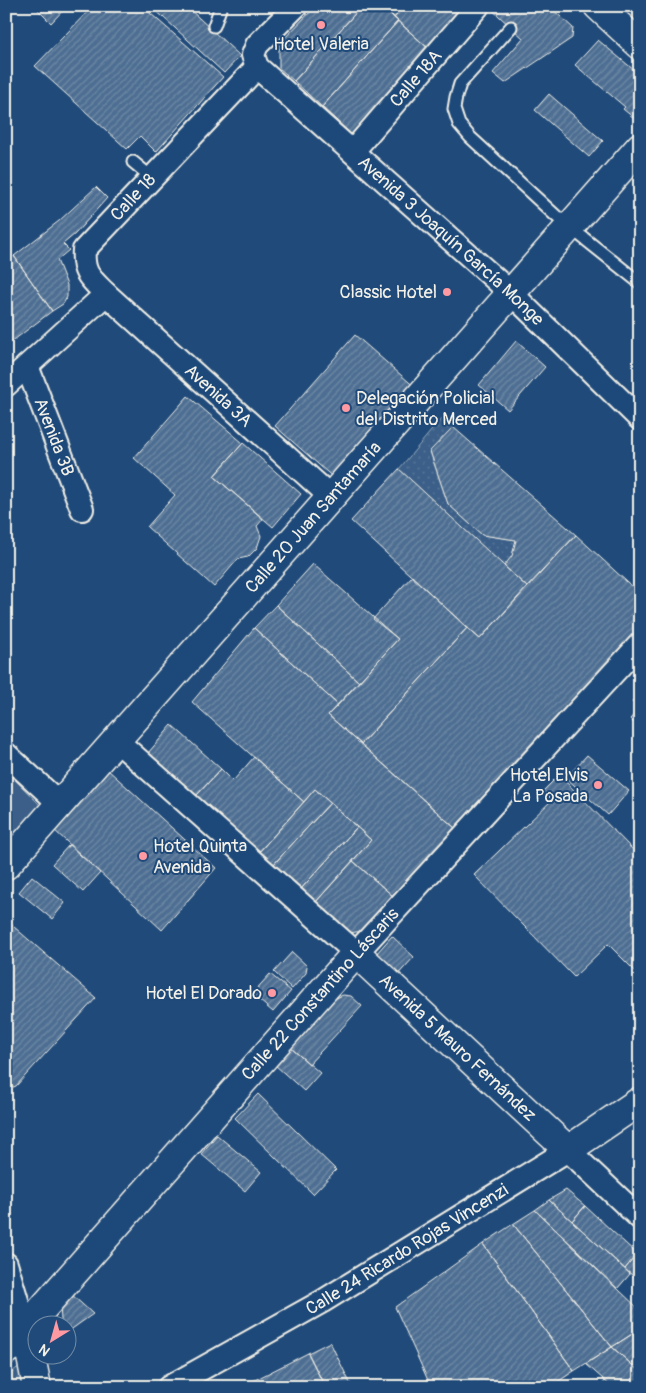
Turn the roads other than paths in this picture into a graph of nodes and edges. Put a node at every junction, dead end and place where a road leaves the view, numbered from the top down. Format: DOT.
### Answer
graph roads {
  1 [pos="221,6"];
  2 [pos="478,6"];
  3 [pos="598,6"];
  4 [pos="284,10"];
  5 [pos="214,26"];
  6 [pos="511,27"];
  7 [pos="640,45"];
  8 [pos="257,66"];
  9 [pos="640,147"];
  10 [pos="353,151"];
  11 [pos="133,162"];
  12 [pos="151,178"];
  13 [pos="569,227"];
  14 [pos="640,283"];
  15 [pos="511,293"];
  16 [pos="106,294"];
  17 [pos="27,366"];
  18 [pos="6,385"];
  19 [pos="640,419"];
  20 [pos="331,496"];
  21 [pos="82,509"];
  22 [pos="640,644"];
  23 [pos="116,740"];
  24 [pos="6,754"];
  25 [pos="60,804"];
  26 [pos="6,865"];
  27 [pos="356,953"];
  28 [pos="640,1101"];
  29 [pos="568,1150"];
  30 [pos="640,1218"];
  31 [pos="6,1264"];
  32 [pos="25,1327"];
  33 [pos="6,1350"];
  34 [pos="37,1387"];
  35 [pos="169,1387"];
  1 -- 5 [label="lane"];
  2 -- 10 [label="street, Calle 18A"];
  3 -- 7 [label="main road"];
  4 -- 8 [label="street"];
  6 -- 13 [label="lane"];
  8 -- 10 [label="street, Avenida 3 Joaquín García Monge"];
  8 -- 12 [label="street, Calle 18"];
  9 -- 13 [label="main road, Calle 20 Juan Santamaría"];
  10 -- 15 [label="street, Avenida 3 Joaquín García Monge"];
  11 -- 12 [label="lane"];
  12 -- 16 [label="street, Calle 18"];
  13 -- 14 [label="lane"];
  13 -- 15 [label="main road, Calle 20 Juan Santamaría"];
  15 -- 19 [label="street, Avenida 3 Joaquín García Monge"];
  15 -- 20 [label="main road, Calle 20 Juan Santamaría"];
  16 -- 17 [label="street"];
  16 -- 20 [label="street, Avenida 3A"];
  17 -- 18 [label="street"];
  17 -- 21 [label="street, Avenida 3B"];
  20 -- 23 [label="main road, Calle 20 Juan Santamaría"];
  22 -- 27 [label="street, Calle 22 Constantino Láscaris"];
  23 -- 25 [label="main road, Calle 20 Juan Santamaría"];
  23 -- 27 [label="street, Avenida 5 Mauro Fernández"];
  24 -- 25 [label="street"];
  25 -- 26 [label="main road, Calle 20 Juan Santamaría"];
  27 -- 29 [label="main road, Avenida 5 Mauro Fernández"];
  27 -- 32 [label="main road, Calle 22 Constantino Láscaris"];
  28 -- 29 [label="main road, Calle 24 Ricardo Rojas Vincenzi"];
  29 -- 30 [label="street, Avenida 5 Mauro Fernández"];
  29 -- 35 [label="street, Calle 24 Ricardo Rojas Vincenzi"];
  31 -- 32 [label="street"];
  32 -- 33 [label="main road, Calle 22 Constantino Láscaris"];
  32 -- 34 [label="main road"];
}
